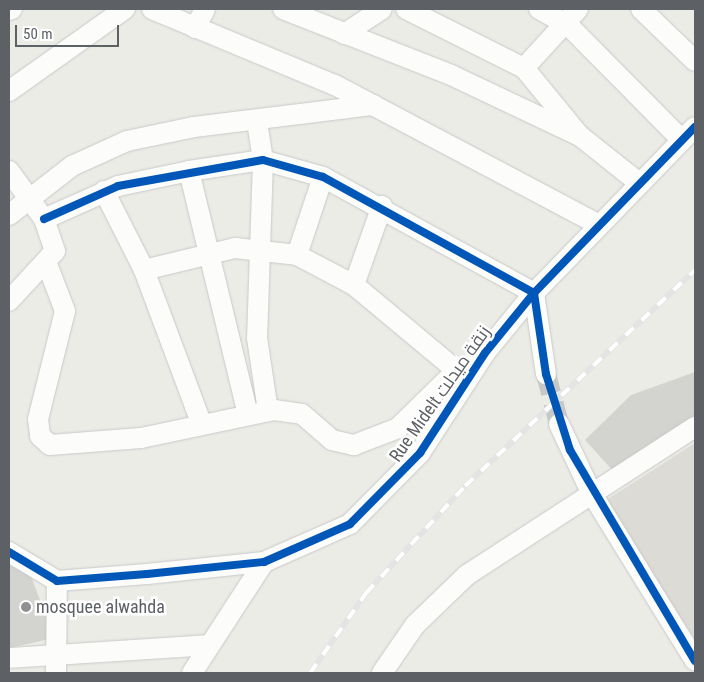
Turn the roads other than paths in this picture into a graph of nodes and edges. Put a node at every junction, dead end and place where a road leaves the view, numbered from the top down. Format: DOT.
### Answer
graph roads {
  1 [pos="125,9"];
  2 [pos="152,9"];
  3 [pos="205,9"];
  4 [pos="283,9"];
  5 [pos="382,9"];
  6 [pos="406,9"];
  7 [pos="538,9"];
  8 [pos="641,9"];
  9 [pos="573,17"];
  10 [pos="196,28"];
  11 [pos="344,34"];
  12 [pos="695,61"];
  13 [pos="524,68"];
  14 [pos="9,91"];
  15 [pos="374,105"];
  16 [pos="257,122"];
  17 [pos="688,134"];
  18 [pos="580,136"];
  19 [pos="263,160"];
  20 [pos="9,170"];
  21 [pos="189,171"];
  22 [pos="322,177"];
  23 [pos="639,183"];
  24 [pos="104,191"];
  25 [pos="27,197"];
  26 [pos="382,206"];
  27 [pos="9,215"];
  28 [pos="44,219"];
  29 [pos="598,224"];
  30 [pos="259,248"];
  31 [pos="208,252"];
  32 [pos="297,255"];
  33 [pos="48,264"];
  34 [pos="144,270"];
  35 [pos="354,285"];
  36 [pos="534,293"];
  37 [pos="9,301"];
  38 [pos="546,374"];
  39 [pos="462,375"];
  40 [pos="268,411"];
  41 [pos="248,416"];
  42 [pos="559,424"];
  43 [pos="202,425"];
  44 [pos="695,426"];
  45 [pos="592,494"];
  46 [pos="9,552"];
  47 [pos="264,562"];
  48 [pos="57,581"];
  49 [pos="209,645"];
  50 [pos="9,658"];
  51 [pos="695,661"];
  52 [pos="56,664"];
  53 [pos="192,673"];
  54 [pos="382,673"];
  1 -- 14 [label="street"];
  2 -- 10 [label="street"];
  3 -- 10 [label="street"];
  4 -- 11 [label="street"];
  5 -- 11 [label="street"];
  6 -- 13 [label="street"];
  7 -- 9 [label="street"];
  8 -- 12 [label="street"];
  9 -- 13 [label="street"];
  9 -- 17 [label="street"];
  10 -- 15 [label="street"];
  11 -- 18 [label="street"];
  13 -- 18 [label="street"];
  15 -- 16 [label="street"];
  15 -- 29 [label="street"];
  16 -- 19 [label="street"];
  16 -- 25 [label="street"];
  17 -- 23 [label="street, Rue Midelt زنقة ميدلت"];
  18 -- 23 [label="street"];
  19 -- 21 [label="street"];
  19 -- 22 [label="street"];
  19 -- 30 [label="street"];
  20 -- 25 [label="street"];
  21 -- 24 [label="street"];
  21 -- 31 [label="street"];
  22 -- 26 [label="street"];
  22 -- 32 [label="street"];
  23 -- 29 [label="street, Rue Midelt زنقة ميدلت"];
  24 -- 28 [label="street"];
  24 -- 34 [label="street"];
  25 -- 27 [label="street"];
  25 -- 28 [label="street"];
  26 -- 35 [label="street"];
  26 -- 36 [label="street"];
  28 -- 33 [label="street"];
  29 -- 36 [label="street, Rue Midelt زنقة ميدلت"];
  30 -- 31 [label="street"];
  30 -- 32 [label="street"];
  30 -- 40 [label="street"];
  31 -- 34 [label="street"];
  31 -- 41 [label="street"];
  32 -- 35 [label="street"];
  33 -- 37 [label="street"];
  33 -- 43 [label="street"];
  34 -- 43 [label="street"];
  35 -- 39 [label="street"];
  36 -- 38 [label="street"];
  36 -- 39 [label="street, Rue Midelt زنقة ميدلت"];
  39 -- 40 [label="street"];
  39 -- 47 [label="street, Rue Midelt زنقة ميدلت"];
  40 -- 41 [label="street"];
  41 -- 43 [label="street"];
  42 -- 45 [label="street"];
  44 -- 45 [label="street"];
  45 -- 51 [label="street"];
  45 -- 54 [label="street"];
  46 -- 48 [label="street"];
  47 -- 48 [label="street, Rue Midelt زنقة ميدلت"];
  47 -- 49 [label="street"];
  48 -- 52 [label="street"];
  49 -- 52 [label="street"];
  49 -- 53 [label="street"];
  50 -- 52 [label="street"];
}
